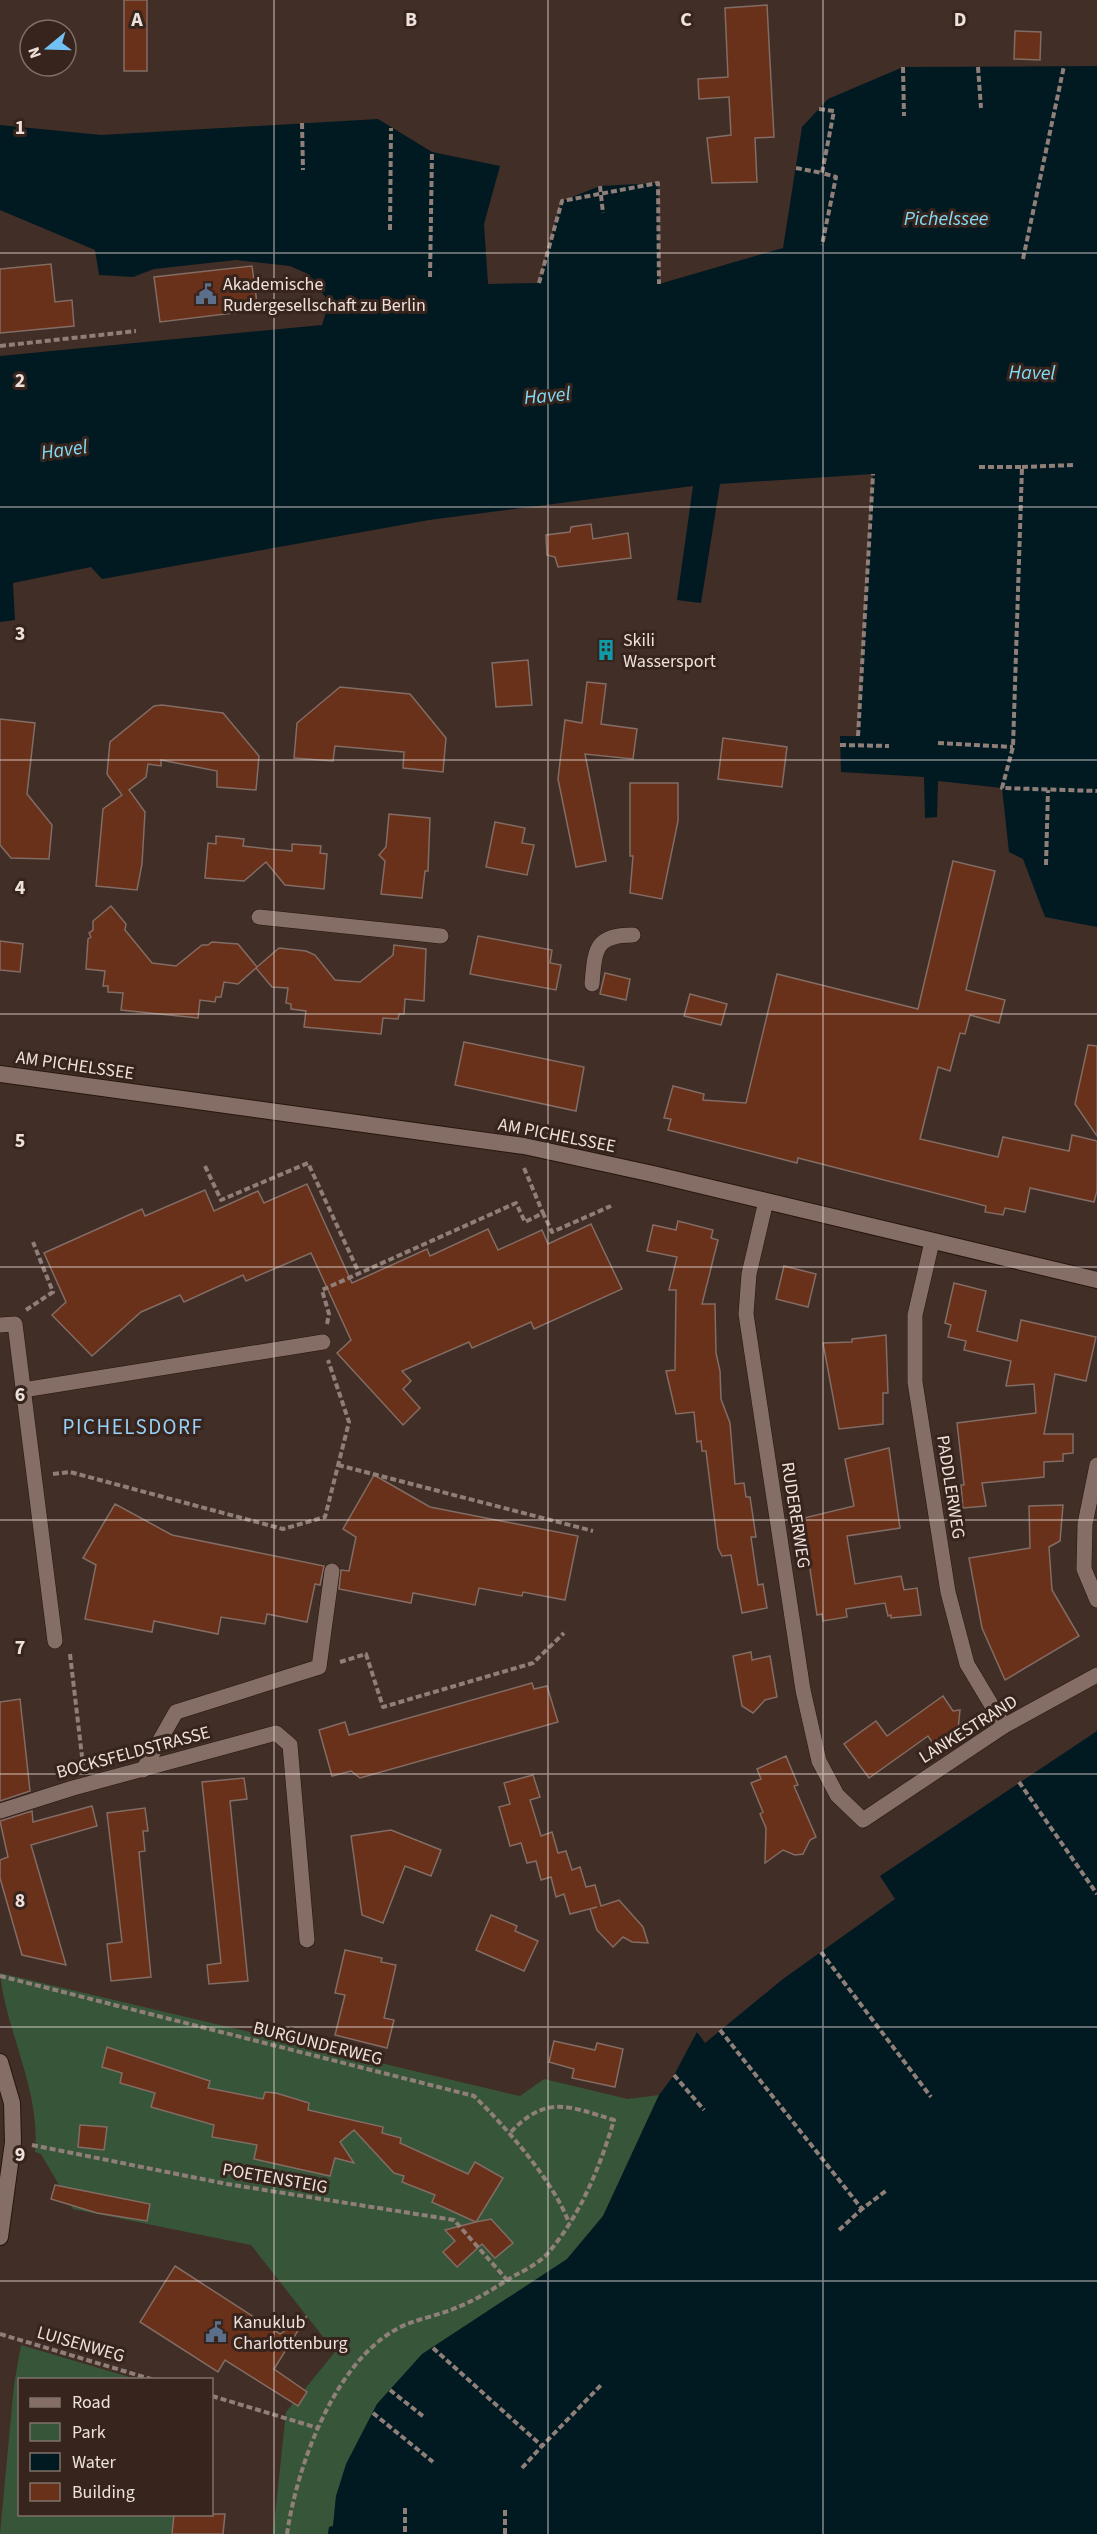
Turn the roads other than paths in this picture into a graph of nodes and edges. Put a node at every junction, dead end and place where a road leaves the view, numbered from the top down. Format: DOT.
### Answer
graph roads {
  1 [pos="259,917"];
  2 [pos="633,935"];
  3 [pos="441,936"];
  4 [pos="592,984"];
  5 [pos="0,1074"];
  6 [pos="766,1201"];
  7 [pos="932,1242"];
  8 [pos="1097,1280"];
  9 [pos="0,1325"];
  10 [pos="323,1342"];
  11 [pos="23,1390"];
  12 [pos="1097,1465"];
  13 [pos="332,1571"];
  14 [pos="1097,1600"];
  15 [pos="55,1641"];
  16 [pos="1097,1676"];
  17 [pos="1004,1726"];
  18 [pos="143,1770"];
  19 [pos="0,1810"];
  20 [pos="863,1820"];
  21 [pos="307,1940"];
  22 [pos="0,2062"];
  23 [pos="0,2237"];
  1 -- 3 [label="lane"];
  2 -- 4 [label="lane"];
  5 -- 6 [label="street, AM PICHELSSEE"];
  6 -- 7 [label="street, AM PICHELSSEE"];
  6 -- 20 [label="lane, RUDERERWEG"];
  7 -- 8 [label="street, AM PICHELSSEE"];
  7 -- 17 [label="lane, PADDLERWEG"];
  9 -- 11 [label="lane"];
  10 -- 11 [label="lane"];
  11 -- 15 [label="lane"];
  12 -- 14 [label="lane"];
  13 -- 18 [label="lane"];
  16 -- 17 [label="lane, LANKESTRAND"];
  17 -- 20 [label="lane, LANKESTRAND"];
  18 -- 19 [label="lane, BOCKSFELDSTRASSE"];
  18 -- 21 [label="lane, BOCKSFELDSTRASSE"];
  22 -- 23 [label="street"];
}
